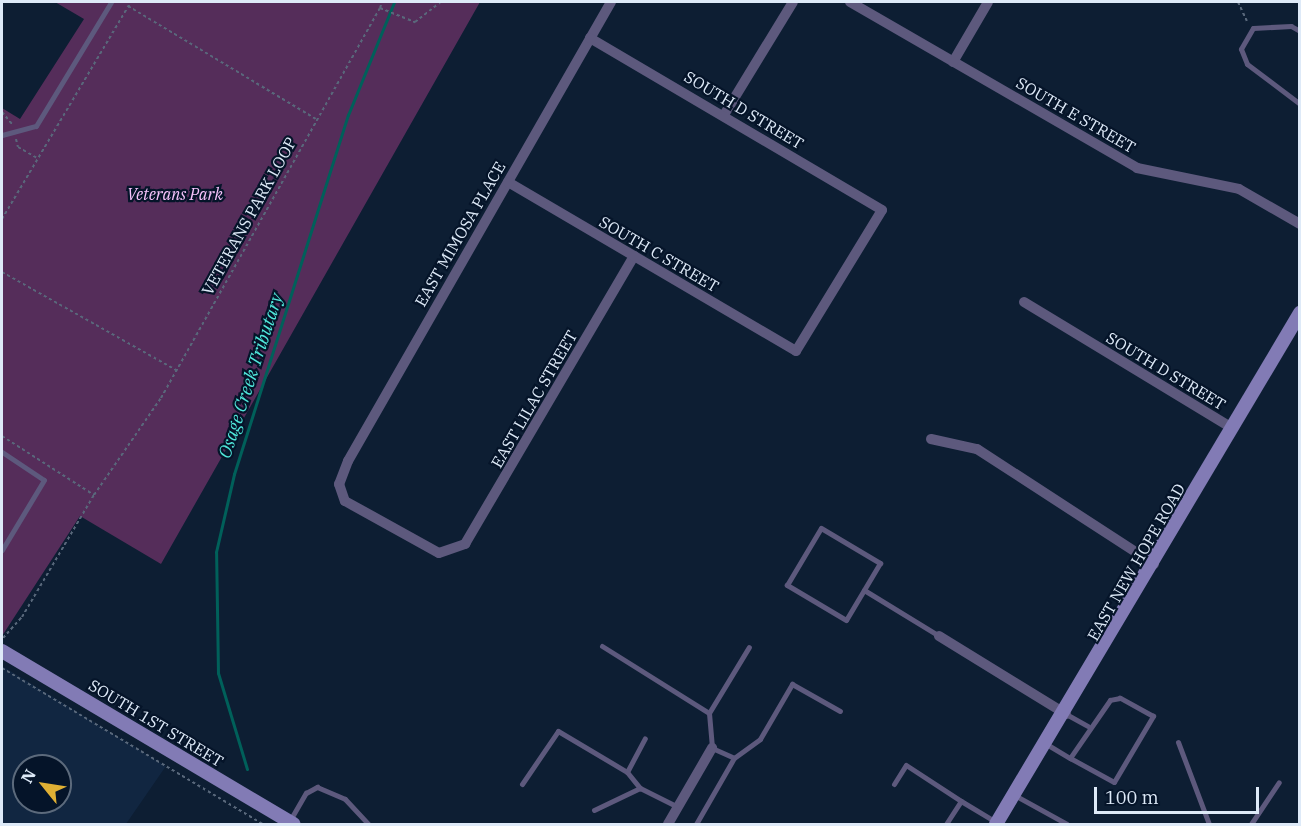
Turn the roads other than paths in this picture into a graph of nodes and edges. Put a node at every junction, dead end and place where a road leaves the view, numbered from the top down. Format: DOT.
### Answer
graph roads {
  1 [pos="111,2"];
  2 [pos="610,2"];
  3 [pos="793,2"];
  4 [pos="850,2"];
  5 [pos="988,2"];
  6 [pos="1299,32"];
  7 [pos="590,38"];
  8 [pos="953,62"];
  9 [pos="1299,104"];
  10 [pos="724,115"];
  11 [pos="2,135"];
  12 [pos="508,182"];
  13 [pos="1299,224"];
  14 [pos="634,256"];
  15 [pos="1024,302"];
  16 [pos="1299,313"];
  17 [pos="796,351"];
  18 [pos="1232,428"];
  19 [pos="931,439"];
  20 [pos="2,452"];
  21 [pos="2,549"];
  22 [pos="453,552"];
  23 [pos="1154,564"];
  24 [pos="864,590"];
  25 [pos="939,636"];
  26 [pos="2,644"];
  27 [pos="602,646"];
  28 [pos="749,647"];
  29 [pos="840,711"];
  30 [pos="709,713"];
  31 [pos="1066,714"];
  32 [pos="1088,726"];
  33 [pos="645,738"];
  34 [pos="1178,742"];
  35 [pos="1048,745"];
  36 [pos="712,748"];
  37 [pos="734,758"];
  38 [pos="1070,758"];
  39 [pos="627,772"];
  40 [pos="1279,782"];
  41 [pos="522,784"];
  42 [pos="894,784"];
  43 [pos="640,788"];
  44 [pos="1014,795"];
  45 [pos="961,801"];
  46 [pos="678,807"];
  47 [pos="594,810"];
  48 [pos="291,823"];
  49 [pos="997,824"];
  50 [pos="368,825"];
  51 [pos="668,825"];
  52 [pos="696,825"];
  53 [pos="946,825"];
  54 [pos="1067,825"];
  55 [pos="1209,825"];
  56 [pos="1251,825"];
  1 -- 11 [label="lane"];
  2 -- 7 [label="street, EAST MIMOSA PLACE"];
  3 -- 10 [label="street"];
  4 -- 8 [label="street, SOUTH E STREET"];
  5 -- 8 [label="street"];
  6 -- 9 [label="lane"];
  7 -- 10 [label="street, SOUTH D STREET"];
  7 -- 12 [label="street, EAST MIMOSA PLACE"];
  8 -- 13 [label="street, SOUTH E STREET"];
  10 -- 17 [label="street, SOUTH D STREET"];
  12 -- 14 [label="street, SOUTH C STREET"];
  12 -- 22 [label="street, EAST MIMOSA PLACE"];
  14 -- 17 [label="street, SOUTH C STREET"];
  14 -- 22 [label="street, EAST LILAC STREET"];
  15 -- 18 [label="street, SOUTH D STREET"];
  16 -- 18 [label="street, EAST NEW HOPE ROAD"];
  18 -- 23 [label="street, EAST NEW HOPE ROAD"];
  19 -- 23 [label="street"];
  20 -- 21 [label="lane"];
  23 -- 31 [label="street, EAST NEW HOPE ROAD"];
  24 -- 24 [label="lane"];
  24 -- 25 [label="lane"];
  25 -- 31 [label="street"];
  26 -- 48 [label="street, SOUTH 1ST STREET"];
  27 -- 30 [label="lane"];
  28 -- 30 [label="lane"];
  29 -- 37 [label="lane"];
  30 -- 36 [label="lane"];
  31 -- 32 [label="lane"];
  31 -- 35 [label="street, EAST NEW HOPE ROAD"];
  32 -- 38 [label="lane"];
  32 -- 38 [label="lane"];
  33 -- 39 [label="lane"];
  34 -- 55 [label="lane"];
  35 -- 38 [label="lane"];
  35 -- 44 [label="street, EAST NEW HOPE ROAD"];
  36 -- 37 [label="lane"];
  36 -- 46 [label="street"];
  37 -- 52 [label="lane"];
  39 -- 41 [label="lane"];
  39 -- 43 [label="lane"];
  40 -- 56 [label="lane"];
  42 -- 45 [label="lane"];
  43 -- 46 [label="lane"];
  43 -- 47 [label="lane"];
  44 -- 49 [label="street, EAST NEW HOPE ROAD"];
  44 -- 54 [label="lane"];
  45 -- 49 [label="lane"];
  45 -- 53 [label="lane"];
  46 -- 51 [label="street"];
  48 -- 50 [label="lane"];
}
